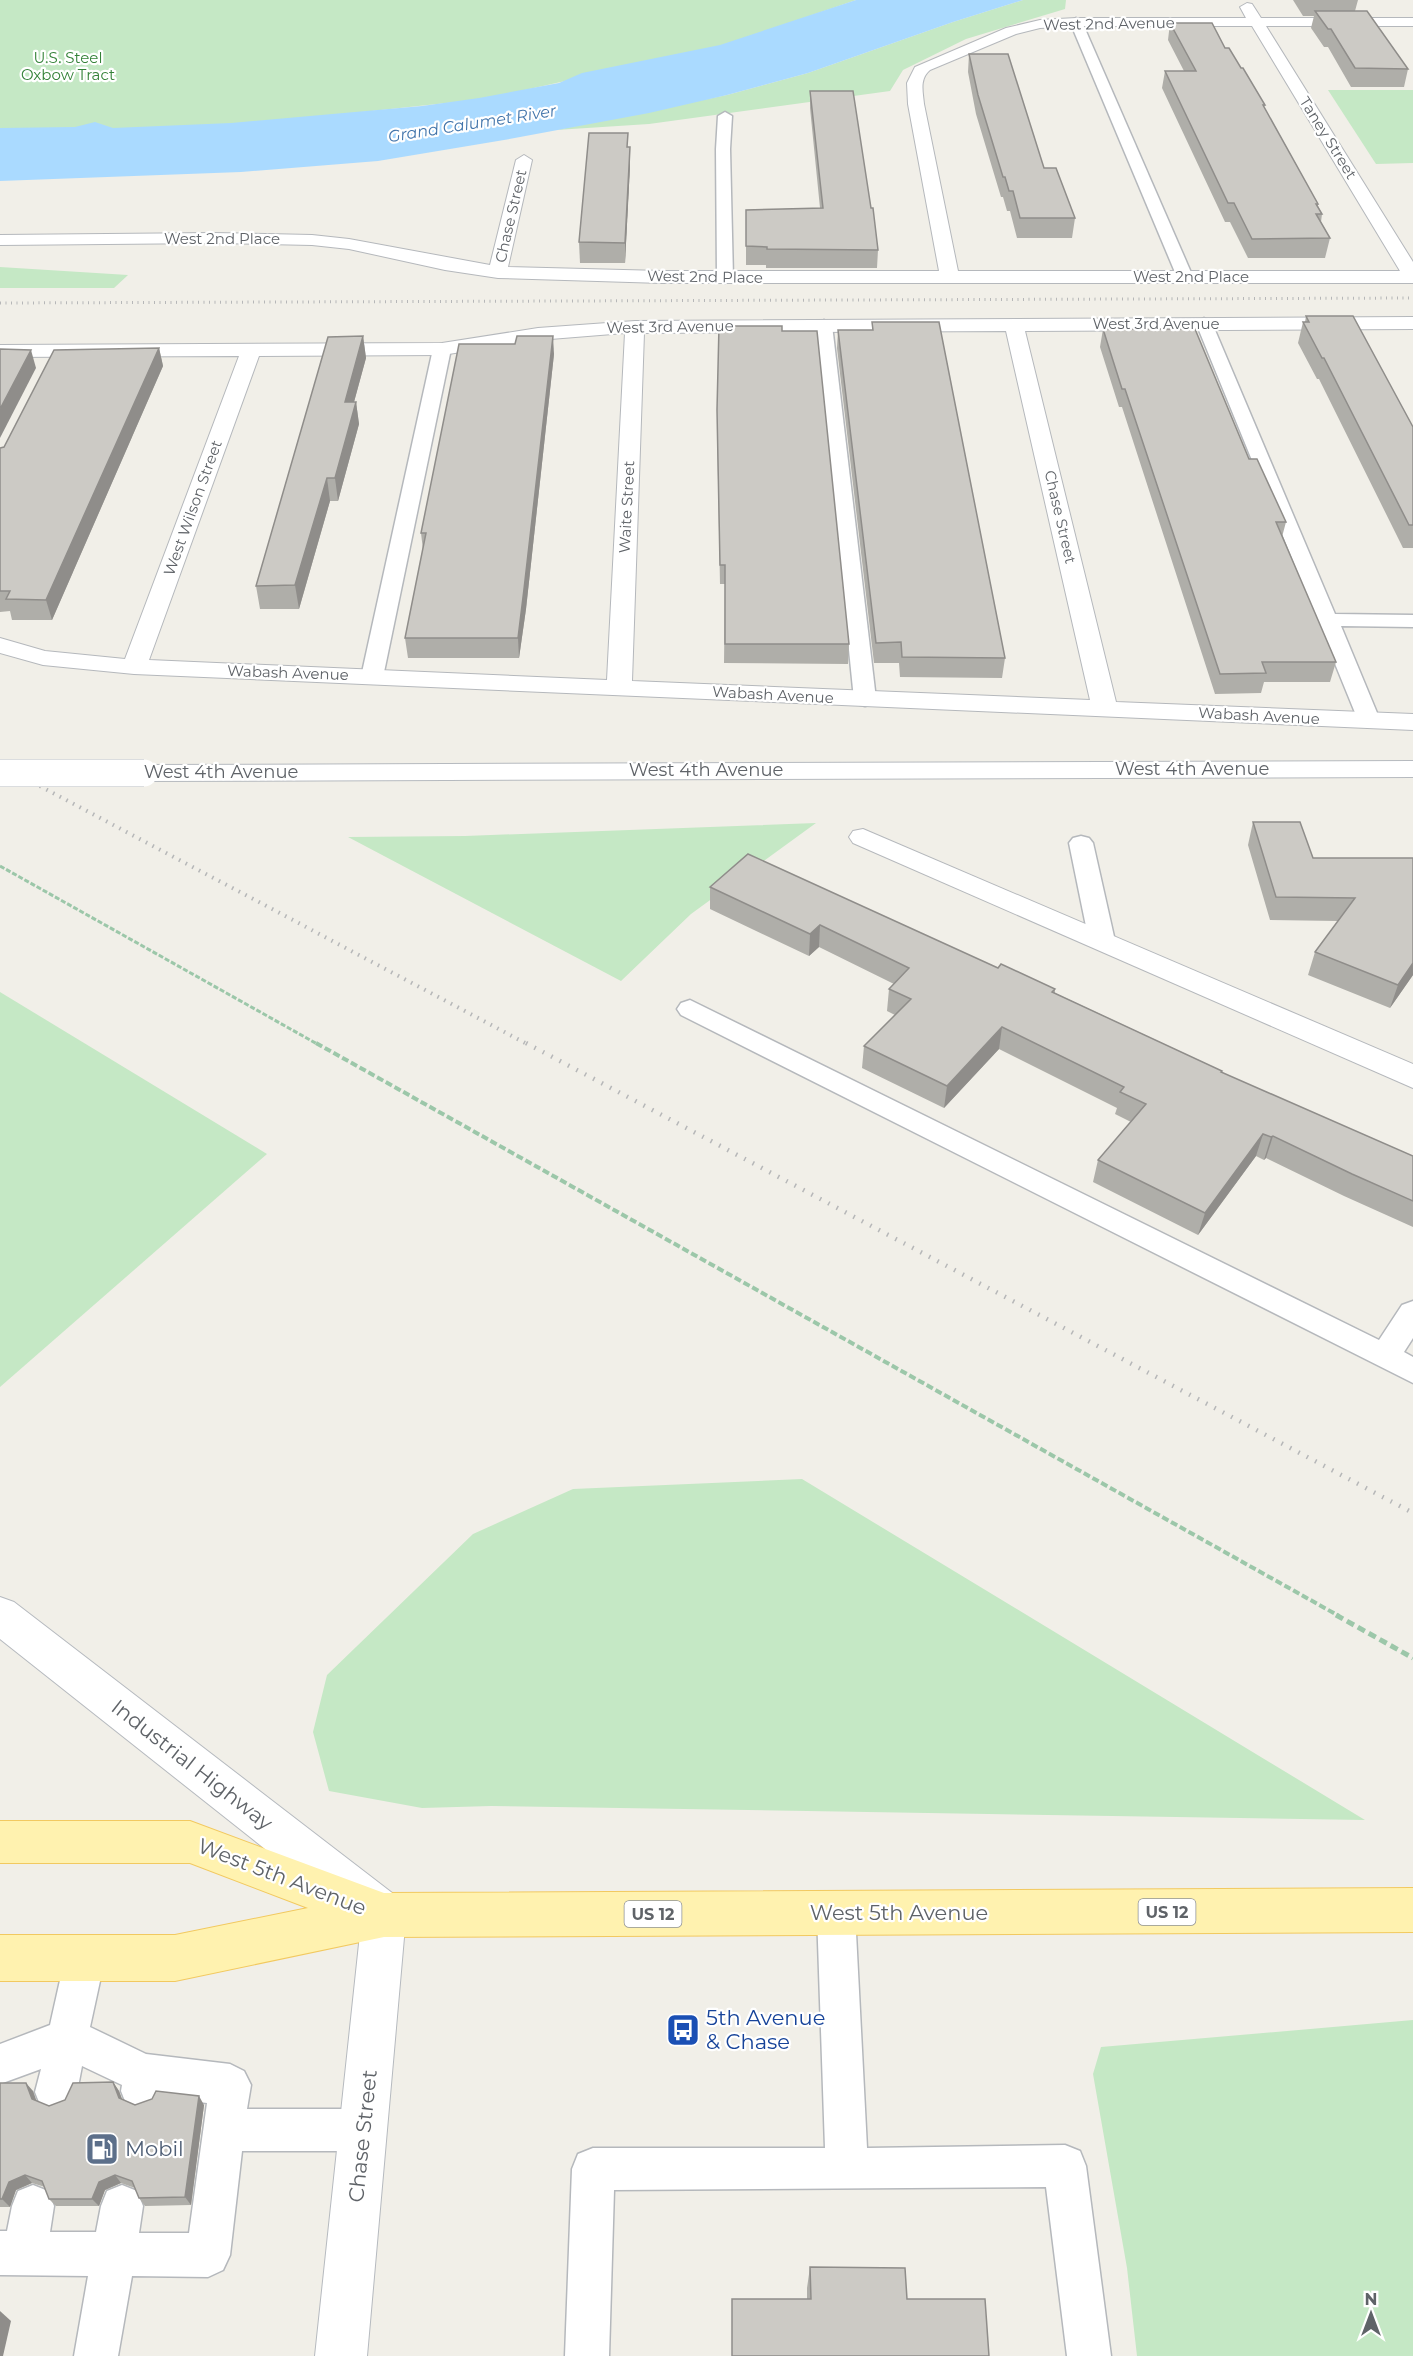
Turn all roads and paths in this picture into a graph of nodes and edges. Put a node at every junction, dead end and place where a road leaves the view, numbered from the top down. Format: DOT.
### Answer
graph roads {
  1 [pos="1243,0"];
  2 [pos="1076,22"];
  3 [pos="1256,22"];
  4 [pos="1413,22"];
  5 [pos="725,116"];
  6 [pos="524,160"];
  7 [pos="0,240"];
  8 [pos="498,272"];
  9 [pos="1185,277"];
  10 [pos="1413,277"];
  11 [pos="724,278"];
  12 [pos="950,278"];
  13 [pos="1204,323"];
  14 [pos="1413,323"];
  15 [pos="1014,324"];
  16 [pos="824,325"];
  17 [pos="635,327"];
  18 [pos="251,350"];
  19 [pos="442,350"];
  20 [pos="0,351"];
  21 [pos="57,351"];
  22 [pos="46,371"];
  23 [pos="1327,620"];
  24 [pos="1413,621"];
  25 [pos="0,645"];
  26 [pos="134,667"];
  27 [pos="372,677"];
  28 [pos="619,688"];
  29 [pos="865,699"];
  30 [pos="1105,709"];
  31 [pos="1369,720"];
  32 [pos="1413,722"];
  33 [pos="1413,769"];
  34 [pos="0,772"];
  35 [pos="863,837"];
  36 [pos="1081,843"];
  37 [pos="0,866"];
  38 [pos="1102,941"];
  39 [pos="690,1010"];
  40 [pos="1413,1077"];
  41 [pos="1413,1313"];
  42 [pos="1385,1357"];
  43 [pos="1413,1371"];
  44 [pos="0,1615"];
  45 [pos="1413,1658"];
  46 [pos="0,1842"];
  47 [pos="1413,1910"];
  48 [pos="836,1913"];
  49 [pos="384,1915"];
  50 [pos="0,1958"];
  51 [pos="86,1958"];
  52 [pos="69,2038"];
  53 [pos="0,2064"];
  54 [pos="56,2092"];
  55 [pos="224,2130"];
  56 [pos="363,2130"];
  57 [pos="848,2169"];
  58 [pos="33,2206"];
  59 [pos="123,2206"];
  60 [pos="12,2253"];
  61 [pos="114,2255"];
  62 [pos="96,2356"];
  63 [pos="341,2356"];
  64 [pos="586,2356"];
  65 [pos="1089,2356"];
  1 -- 3 [label="street, Taney Street"];
  2 -- 3 [label="street, West 2nd Avenue"];
  2 -- 9 [label="lane"];
  2 -- 12 [label="street, West 2nd Avenue"];
  3 -- 4 [label="street, West 2nd Avenue"];
  3 -- 10 [label="street, Taney Street"];
  5 -- 11 [label="lane"];
  6 -- 8 [label="street, Chase Street"];
  7 -- 8 [label="street, West 2nd Place"];
  8 -- 11 [label="street, West 2nd Place"];
  9 -- 10 [label="street, West 2nd Place"];
  9 -- 12 [label="street, West 2nd Place"];
  11 -- 12 [label="street, West 2nd Place"];
  13 -- 14 [label="street, West 3rd Avenue"];
  13 -- 15 [label="street, West 3rd Avenue"];
  13 -- 23 [label="lane"];
  15 -- 16 [label="street, West 3rd Avenue"];
  15 -- 30 [label="street, Chase Street"];
  16 -- 17 [label="street, West 3rd Avenue"];
  16 -- 29 [label="lane"];
  17 -- 19 [label="street, West 3rd Avenue"];
  17 -- 28 [label="street, Waite Street"];
  18 -- 19 [label="street, West 3rd Avenue"];
  18 -- 21 [label="street, West 3rd Avenue"];
  18 -- 26 [label="street, West Wilson Street"];
  19 -- 27 [label="lane"];
  20 -- 21 [label="street, West 3rd Avenue"];
  21 -- 22 [label="lane"];
  23 -- 24 [label="lane"];
  23 -- 31 [label="lane"];
  25 -- 26 [label="street, Wabash Avenue"];
  26 -- 27 [label="street, Wabash Avenue"];
  27 -- 28 [label="street, Wabash Avenue"];
  28 -- 29 [label="street, Wabash Avenue"];
  29 -- 30 [label="street, Wabash Avenue"];
  30 -- 31 [label="street, Wabash Avenue"];
  31 -- 32 [label="street, Wabash Avenue"];
  33 -- 34 [label="street, West 4th Avenue, bridge"];
  35 -- 38 [label="street"];
  36 -- 38 [label="lane"];
  37 -- 45 [label="path"];
  38 -- 40 [label="street"];
  39 -- 42 [label="lane"];
  41 -- 42 [label="lane"];
  42 -- 43 [label="lane"];
  44 -- 49 [label="street, Industrial Highway"];
  46 -- 49 [label="main road, West 5th Avenue / US 12"];
  47 -- 48 [label="main road, West 5th Avenue / US 12"];
  48 -- 49 [label="main road, West 5th Avenue / US 12"];
  48 -- 57 [label="lane"];
  49 -- 51 [label="main road, West 5th Avenue / US 12"];
  49 -- 56 [label="street, Chase Street"];
  50 -- 51 [label="main road, West 5th Avenue / US 12"];
  51 -- 52 [label="lane"];
  52 -- 53 [label="lane"];
  52 -- 54 [label="lane"];
  52 -- 55 [label="lane"];
  55 -- 56 [label="lane"];
  55 -- 61 [label="lane"];
  56 -- 63 [label="street, Chase Street"];
  57 -- 64 [label="lane"];
  57 -- 65 [label="lane"];
  58 -- 60 [label="lane"];
  59 -- 61 [label="lane"];
  60 -- 61 [label="lane"];
  61 -- 62 [label="lane"];
}
